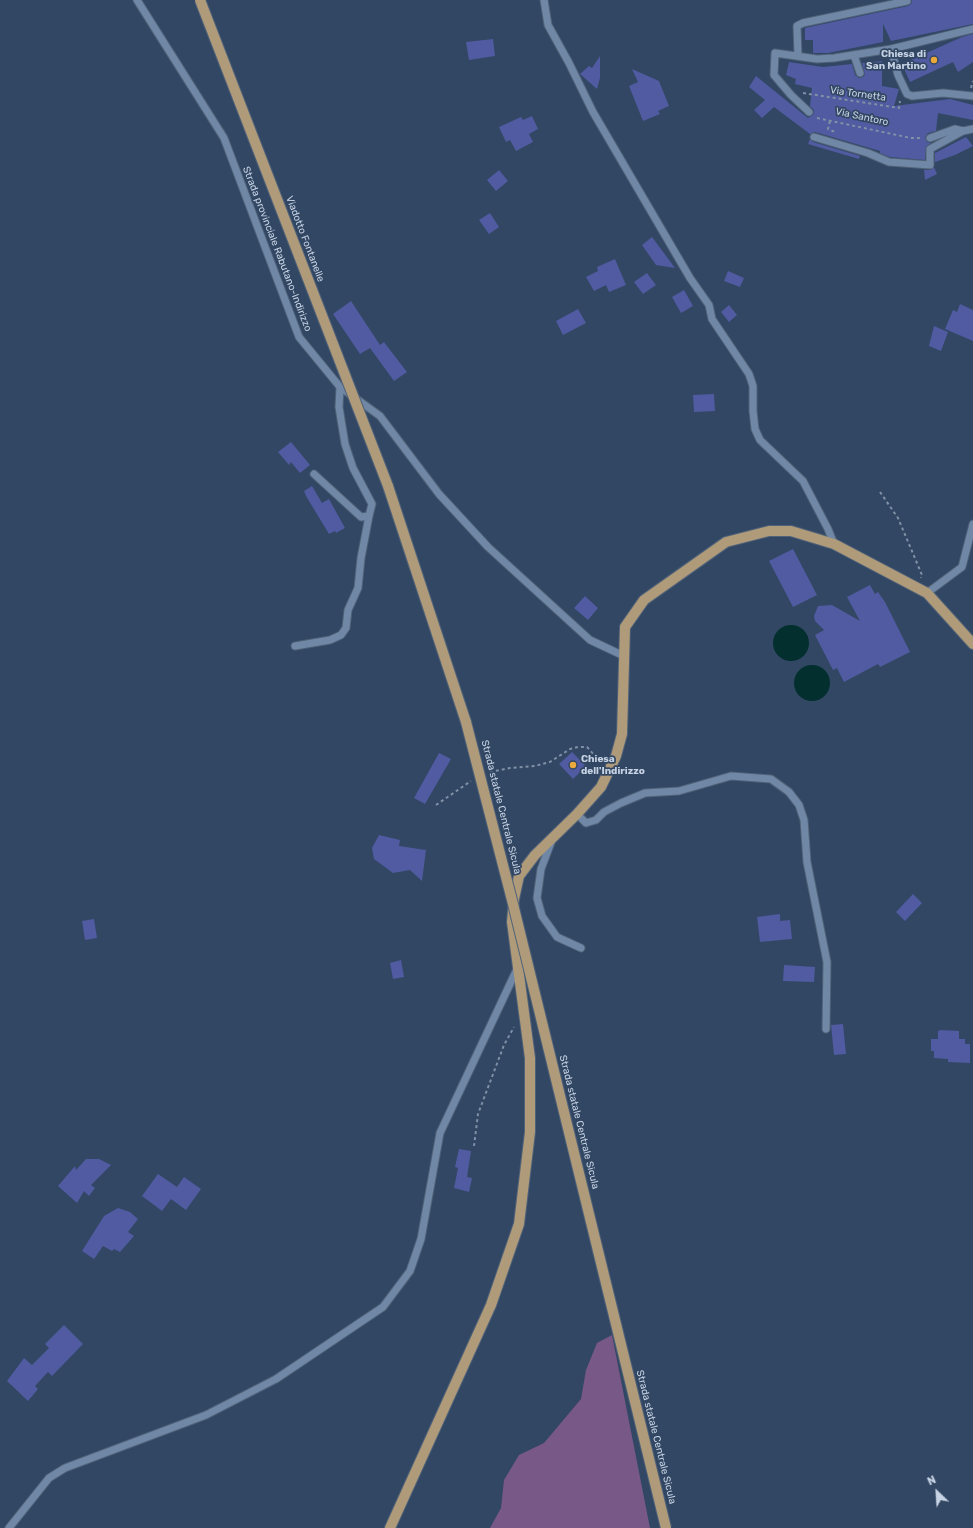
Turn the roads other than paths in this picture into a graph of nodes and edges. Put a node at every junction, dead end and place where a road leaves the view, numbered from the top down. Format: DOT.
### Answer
graph roads {
  1 [pos="137,0"];
  2 [pos="200,0"];
  3 [pos="544,0"];
  4 [pos="907,1"];
  5 [pos="973,29"];
  6 [pos="891,49"];
  7 [pos="854,54"];
  8 [pos="798,56"];
  9 [pos="860,73"];
  10 [pos="973,96"];
  11 [pos="809,112"];
  12 [pos="973,129"];
  13 [pos="963,131"];
  14 [pos="814,137"];
  15 [pos="930,138"];
  16 [pos="340,387"];
  17 [pos="314,474"];
  18 [pos="369,516"];
  19 [pos="973,524"];
  20 [pos="834,544"];
  21 [pos="922,591"];
  22 [pos="973,644"];
  23 [pos="295,646"];
  24 [pos="624,656"];
  25 [pos="466,722"];
  26 [pos="577,814"];
  27 [pos="552,838"];
  28 [pos="581,948"];
  29 [pos="518,967"];
  30 [pos="826,1029"];
  31 [pos="9,1528"];
  32 [pos="390,1528"];
  33 [pos="666,1528"];
  1 -- 16 [label="street, Strada provinciale Rabutano-Indirizzo"];
  2 -- 25 [label="main road, Viadotto Fontanelle, bridge"];
  3 -- 20 [label="street"];
  4 -- 8 [label="street"];
  5 -- 6 [label="street"];
  6 -- 7 [label="street"];
  6 -- 10 [label="street"];
  7 -- 8 [label="street"];
  7 -- 9 [label="street"];
  8 -- 11 [label="street"];
  12 -- 13 [label="street"];
  13 -- 14 [label="street"];
  13 -- 15 [label="street"];
  16 -- 18 [label="street"];
  16 -- 24 [label="street, Strada provinciale Rabutano-Indirizzo"];
  17 -- 18 [label="street"];
  18 -- 23 [label="street"];
  19 -- 21 [label="street"];
  20 -- 21 [label="main road"];
  20 -- 24 [label="main road"];
  21 -- 22 [label="main road"];
  24 -- 26 [label="main road"];
  25 -- 33 [label="main road, Strada statale Centrale Sicula, bridge"];
  26 -- 27 [label="main road"];
  26 -- 30 [label="street"];
  27 -- 28 [label="street"];
  27 -- 29 [label="main road"];
  29 -- 31 [label="street"];
  29 -- 32 [label="main road"];
}
